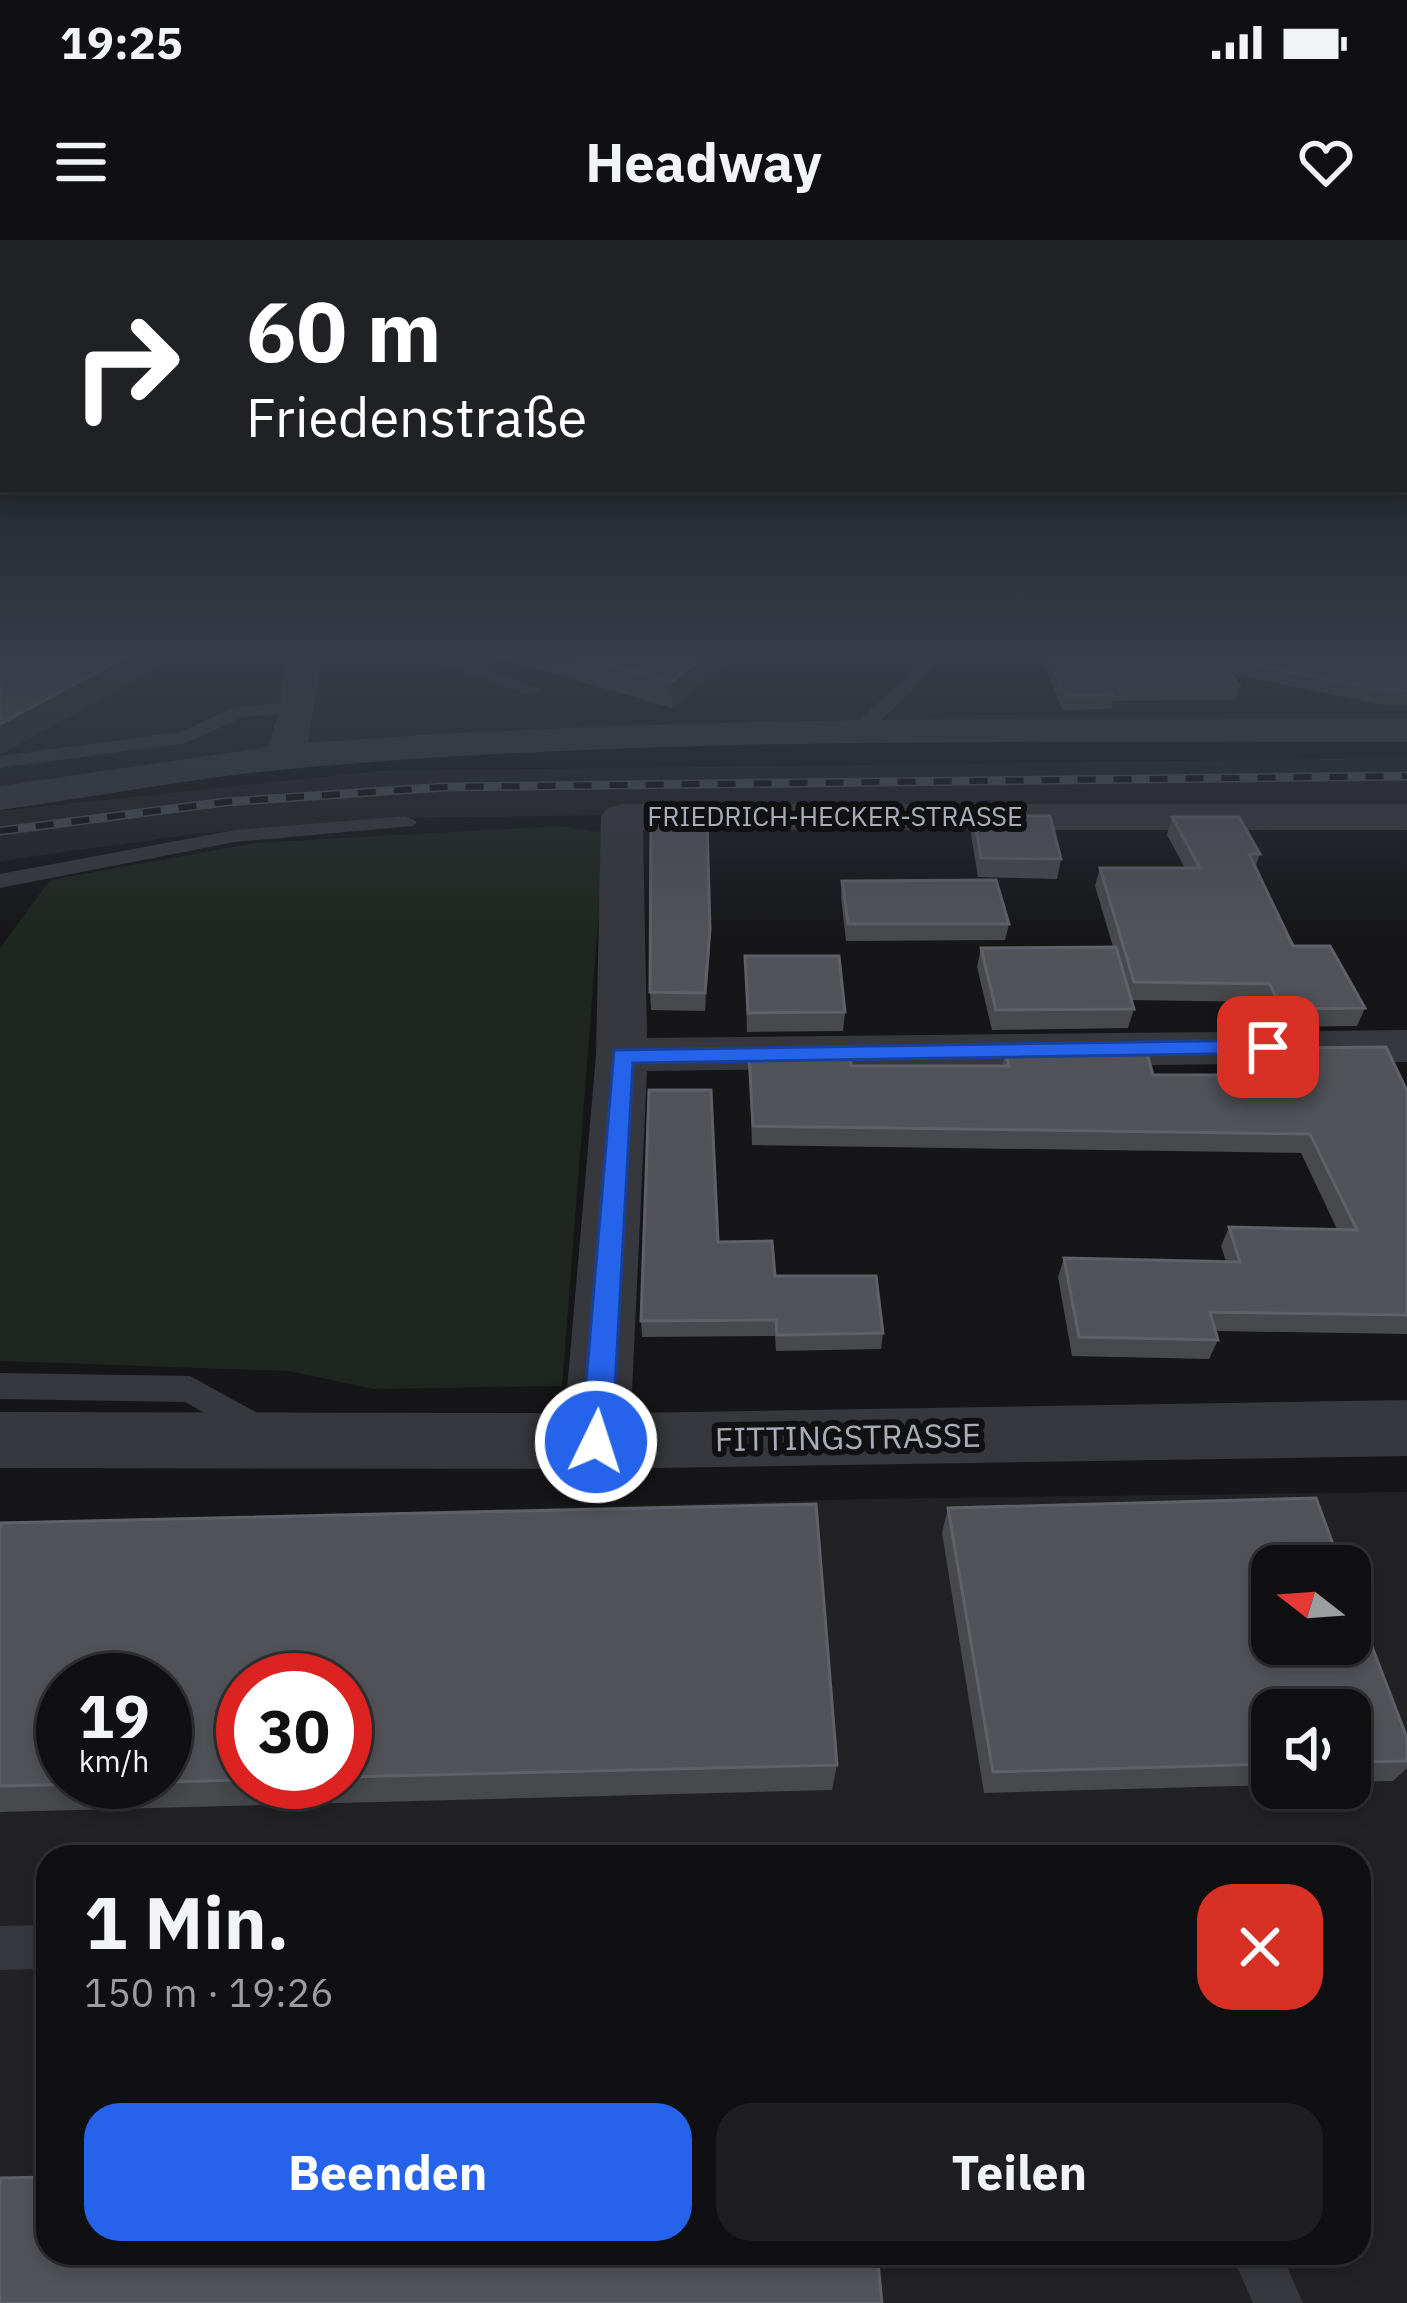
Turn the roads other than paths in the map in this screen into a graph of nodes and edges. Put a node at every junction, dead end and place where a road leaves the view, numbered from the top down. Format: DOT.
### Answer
graph roads {
  1 [pos="91,749"];
  2 [pos="287,749"];
  3 [pos="413,749"];
  4 [pos="285,758"];
  5 [pos="0,762"];
  6 [pos="0,798"];
  7 [pos="1407,817"];
  8 [pos="406,822"];
  9 [pos="0,881"];
  10 [pos="1407,1046"];
  11 [pos="622,1055"];
  12 [pos="0,1386"];
  13 [pos="1407,1428"];
  14 [pos="273,1438"];
  15 [pos="0,1439"];
  16 [pos="596,1442"];
  17 [pos="36,1947"];
  18 [pos="0,1948"];
  19 [pos="1261,2265"];
  20 [pos="1278,2303"];
  1 -- 5 [label="lane"];
  2 -- 4 [label="street"];
  3 -- 4 [label="street"];
  4 -- 6 [label="street"];
  7 -- 11 [label="street, FRIEDRICH-HECKER-STRASSE"];
  8 -- 9 [label="lane"];
  10 -- 11 [label="street"];
  11 -- 16 [label="street"];
  12 -- 14 [label="lane"];
  13 -- 16 [label="street, FITTINGSTRASSE"];
  14 -- 15 [label="street, FITTINGSTRASSE"];
  14 -- 16 [label="street, FITTINGSTRASSE"];
  17 -- 18 [label="lane"];
  19 -- 20 [label="lane"];
}
